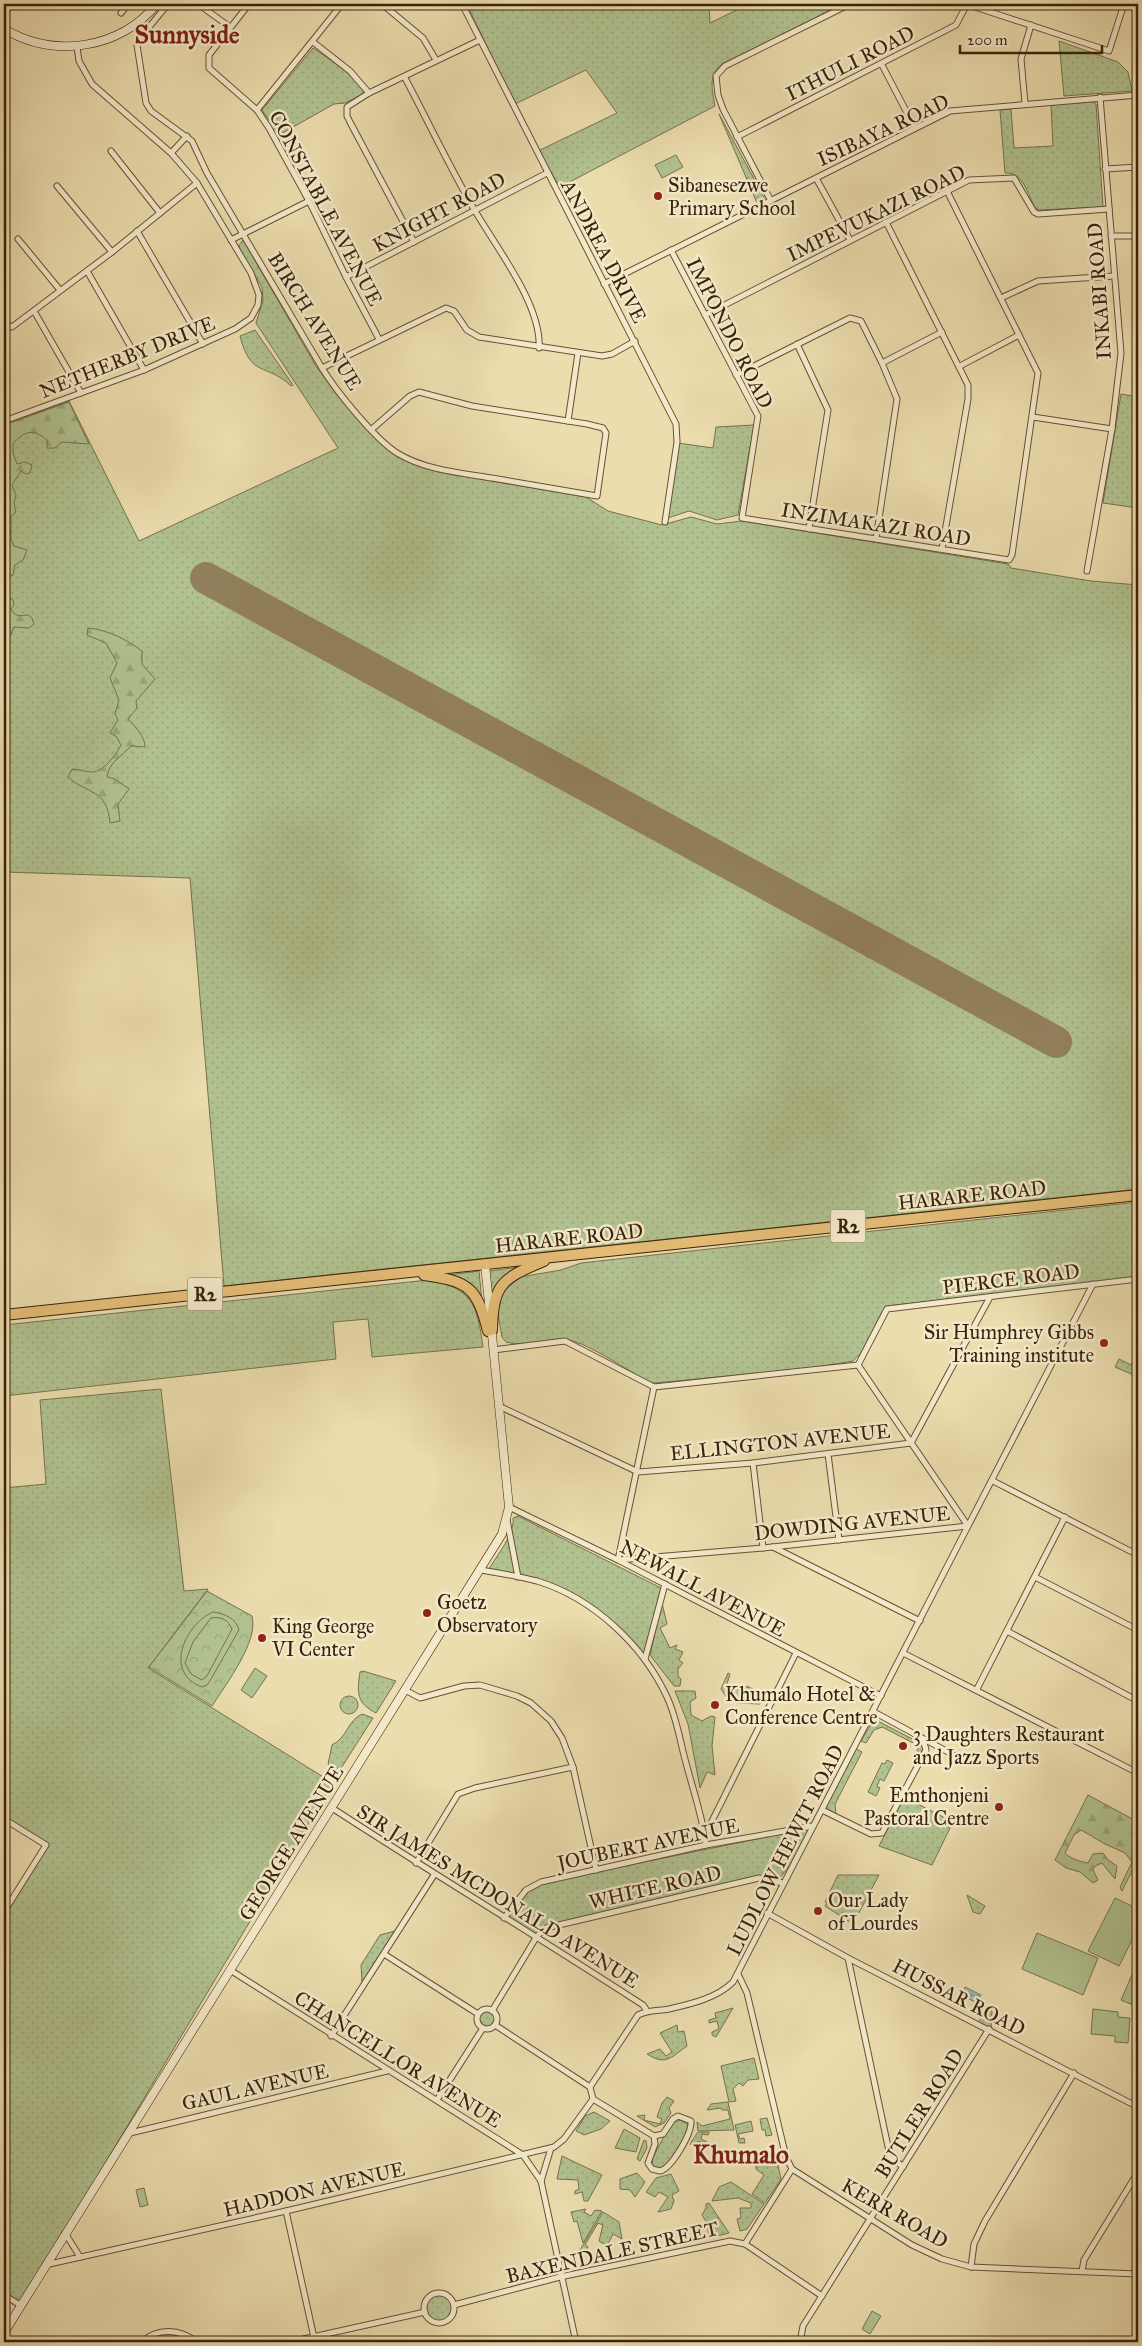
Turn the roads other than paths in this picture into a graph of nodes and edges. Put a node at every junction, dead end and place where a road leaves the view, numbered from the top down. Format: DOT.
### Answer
graph roads {
  1 [pos="128,4"];
  2 [pos="157,4"];
  3 [pos="168,4"];
  4 [pos="198,4"];
  5 [pos="249,4"];
  6 [pos="342,4"];
  7 [pos="382,4"];
  8 [pos="462,4"];
  9 [pos="850,4"];
  10 [pos="967,4"];
  11 [pos="1124,4"];
  12 [pos="121,13"];
  13 [pos="1031,26"];
  14 [pos="230,28"];
  15 [pos="4,29"];
  16 [pos="480,40"];
  17 [pos="313,42"];
  18 [pos="77,47"];
  19 [pos="436,60"];
  20 [pos="882,65"];
  21 [pos="406,78"];
  22 [pos="369,94"];
  23 [pos="1138,95"];
  24 [pos="1100,97"];
  25 [pos="1025,103"];
  26 [pos="257,110"];
  27 [pos="915,128"];
  28 [pos="187,136"];
  29 [pos="737,137"];
  30 [pos="111,151"];
  31 [pos="171,152"];
  32 [pos="1138,167"];
  33 [pos="1105,168"];
  34 [pos="547,173"];
  35 [pos="816,178"];
  36 [pos="197,183"];
  37 [pos="57,186"];
  38 [pos="947,190"];
  39 [pos="309,201"];
  40 [pos="770,201"];
  41 [pos="474,209"];
  42 [pos="1109,209"];
  43 [pos="160,213"];
  44 [pos="886,222"];
  45 [pos="137,232"];
  46 [pos="243,234"];
  47 [pos="1111,236"];
  48 [pos="1138,236"];
  49 [pos="18,239"];
  50 [pos="231,240"];
  51 [pos="850,240"];
  52 [pos="414,242"];
  53 [pos="671,250"];
  54 [pos="112,252"];
  55 [pos="87,271"];
  56 [pos="1114,276"];
  57 [pos="346,277"];
  58 [pos="604,284"];
  59 [pos="60,290"];
  60 [pos="1000,298"];
  61 [pos="34,311"];
  62 [pos="705,315"];
  63 [pos="4,323"];
  64 [pos="942,332"];
  65 [pos="1019,335"];
  66 [pos="379,339"];
  67 [pos="634,341"];
  68 [pos="204,344"];
  69 [pos="797,344"];
  70 [pos="539,348"];
  71 [pos="578,353"];
  72 [pos="882,363"];
  73 [pos="960,366"];
  74 [pos="322,368"];
  75 [pos="144,370"];
  76 [pos="736,375"];
  77 [pos="82,393"];
  78 [pos="1033,417"];
  79 [pos="4,421"];
  80 [pos="568,421"];
  81 [pos="372,429"];
  82 [pos="1112,429"];
  83 [pos="742,518"];
  84 [pos="665,522"];
  85 [pos="809,529"];
  86 [pos="876,539"];
  87 [pos="942,549"];
  88 [pos="1088,570"];
  89 [pos="1138,1195"];
  90 [pos="557,1256"];
  91 [pos="483,1265"];
  92 [pos="406,1273"];
  93 [pos="1138,1279"];
  94 [pos="1093,1284"];
  95 [pos="990,1297"];
  96 [pos="4,1315"];
  97 [pos="490,1330"];
  98 [pos="493,1347"];
  99 [pos="858,1365"];
  100 [pos="654,1387"];
  101 [pos="501,1406"];
  102 [pos="912,1443"];
  103 [pos="828,1454"];
  104 [pos="753,1463"];
  105 [pos="638,1472"];
  106 [pos="993,1481"];
  107 [pos="509,1507"];
  108 [pos="1066,1517"];
  109 [pos="507,1520"];
  110 [pos="968,1526"];
  111 [pos="839,1540"];
  112 [pos="773,1547"];
  113 [pos="763,1548"];
  114 [pos="1138,1554"];
  115 [pos="618,1560"];
  116 [pos="481,1570"];
  117 [pos="518,1576"];
  118 [pos="1035,1576"];
  119 [pos="665,1584"];
  120 [pos="920,1621"];
  121 [pos="1138,1630"];
  122 [pos="1006,1632"];
  123 [pos="904,1653"];
  124 [pos="796,1654"];
  125 [pos="645,1659"];
  126 [pos="977,1689"];
  127 [pos="405,1690"];
  128 [pos="881,1696"];
  129 [pos="1138,1701"];
  130 [pos="874,1712"];
  131 [pos="923,1739"];
  132 [pos="961,1760"];
  133 [pos="573,1767"];
  134 [pos="1138,1773"];
  135 [pos="332,1808"];
  136 [pos="822,1810"];
  137 [pos="4,1819"];
  138 [pos="813,1826"];
  139 [pos="705,1835"];
  140 [pos="706,1845"];
  141 [pos="416,1863"];
  142 [pos="596,1870"];
  143 [pos="434,1875"];
  144 [pos="783,1883"];
  145 [pos="4,1912"];
  146 [pos="767,1913"];
  147 [pos="504,1918"];
  148 [pos="537,1936"];
  149 [pos="384,1954"];
  150 [pos="848,1958"];
  151 [pos="230,1970"];
  152 [pos="738,1974"];
  153 [pos="492,2011"];
  154 [pos="647,2011"];
  155 [pos="478,2014"];
  156 [pos="495,2025"];
  157 [pos="483,2028"];
  158 [pos="989,2029"];
  159 [pos="332,2036"];
  160 [pos="387,2071"];
  161 [pos="1074,2073"];
  162 [pos="590,2086"];
  163 [pos="593,2099"];
  164 [pos="437,2100"];
  165 [pos="1138,2107"];
  166 [pos="130,2133"];
  167 [pos="654,2136"];
  168 [pos="553,2147"];
  169 [pos="523,2155"];
  170 [pos="903,2167"];
  171 [pos="792,2168"];
  172 [pos="1138,2172"];
  173 [pos="541,2181"];
  174 [pos="286,2211"];
  175 [pos="871,2219"];
  176 [pos="65,2233"];
  177 [pos="745,2244"];
  178 [pos="80,2257"];
  179 [pos="45,2265"];
  180 [pos="971,2266"];
  181 [pos="1082,2272"];
  182 [pos="1138,2274"];
  183 [pos="560,2278"];
  184 [pos="4,2294"];
  185 [pos="822,2296"];
  186 [pos="454,2304"];
  187 [pos="20,2305"];
  188 [pos="425,2312"];
  189 [pos="4,2333"];
  190 [pos="314,2339"];
  191 [pos="142,2342"];
  192 [pos="196,2342"];
  193 [pos="290,2342"];
  194 [pos="576,2342"];
  195 [pos="800,2342"];
  1 -- 12 [label="street"];
  2 -- 18 [label="main road"];
  3 -- 28 [label="street"];
  4 -- 14 [label="street"];
  5 -- 14 [label="street, CONSTABLE AVENUE"];
  6 -- 17 [label="street"];
  7 -- 19 [label="street"];
  8 -- 16 [label="street, ANDREA DRIVE"];
  9 -- 29 [label="street"];
  10 -- 13 [label="street"];
  10 -- 20 [label="street, ITHULI ROAD"];
  11 -- 13 [label="street"];
  13 -- 25 [label="street"];
  14 -- 26 [label="street, CONSTABLE AVENUE"];
  15 -- 18 [label="main road"];
  16 -- 19 [label="street"];
  16 -- 34 [label="street, ANDREA DRIVE"];
  17 -- 22 [label="street"];
  17 -- 26 [label="street"];
  18 -- 31 [label="street, NETHERBY DRIVE"];
  19 -- 21 [label="street"];
  20 -- 27 [label="street"];
  20 -- 29 [label="street, ITHULI ROAD"];
  21 -- 22 [label="street"];
  21 -- 41 [label="street"];
  22 -- 52 [label="street"];
  23 -- 24 [label="street, ISIBAYA ROAD"];
  24 -- 25 [label="street, ISIBAYA ROAD"];
  24 -- 33 [label="street, INKABI ROAD"];
  25 -- 27 [label="street, ISIBAYA ROAD"];
  26 -- 39 [label="street, CONSTABLE AVENUE"];
  27 -- 35 [label="street, ISIBAYA ROAD"];
  28 -- 31 [label="street"];
  28 -- 46 [label="street, BIRCH AVENUE"];
  29 -- 40 [label="street"];
  30 -- 43 [label="street"];
  31 -- 36 [label="street, NETHERBY DRIVE"];
  32 -- 33 [label="street"];
  33 -- 42 [label="street, INKABI ROAD"];
  34 -- 41 [label="street, KNIGHT ROAD"];
  34 -- 58 [label="street, ANDREA DRIVE"];
  35 -- 40 [label="street, ISIBAYA ROAD"];
  35 -- 51 [label="street"];
  36 -- 43 [label="street"];
  36 -- 50 [label="street, NETHERBY DRIVE"];
  37 -- 54 [label="street"];
  38 -- 42 [label="street, IMPEVUKAZI ROAD"];
  38 -- 44 [label="street, IMPEVUKAZI ROAD"];
  38 -- 60 [label="street"];
  39 -- 46 [label="street"];
  39 -- 57 [label="street, CONSTABLE AVENUE"];
  40 -- 53 [label="street, ISIBAYA ROAD"];
  41 -- 52 [label="street, KNIGHT ROAD"];
  41 -- 70 [label="street"];
  42 -- 47 [label="street, INKABI ROAD"];
  43 -- 45 [label="street"];
  44 -- 51 [label="street, IMPEVUKAZI ROAD"];
  44 -- 64 [label="street"];
  45 -- 54 [label="street"];
  45 -- 68 [label="street"];
  46 -- 50 [label="street"];
  46 -- 74 [label="street, BIRCH AVENUE"];
  47 -- 48 [label="street"];
  47 -- 56 [label="street, INKABI ROAD"];
  49 -- 59 [label="street"];
  50 -- 68 [label="street, NETHERBY DRIVE"];
  51 -- 62 [label="street, IMPEVUKAZI ROAD"];
  52 -- 57 [label="street, KNIGHT ROAD"];
  53 -- 58 [label="street, ISIBAYA ROAD"];
  53 -- 62 [label="street, IMPONDO ROAD"];
  54 -- 55 [label="street"];
  55 -- 59 [label="street"];
  55 -- 75 [label="street"];
  56 -- 60 [label="street"];
  56 -- 82 [label="street, INKABI ROAD"];
  57 -- 66 [label="street, CONSTABLE AVENUE"];
  58 -- 67 [label="street, ANDREA DRIVE"];
  59 -- 61 [label="street"];
  60 -- 65 [label="street"];
  61 -- 63 [label="street"];
  61 -- 77 [label="street"];
  62 -- 76 [label="street, IMPONDO ROAD"];
  64 -- 72 [label="street"];
  64 -- 73 [label="street"];
  65 -- 73 [label="street"];
  65 -- 78 [label="street"];
  66 -- 70 [label="street"];
  66 -- 74 [label="street"];
  67 -- 71 [label="street"];
  67 -- 84 [label="street, ANDREA DRIVE"];
  68 -- 75 [label="street, NETHERBY DRIVE"];
  69 -- 72 [label="street"];
  69 -- 76 [label="street"];
  69 -- 85 [label="street"];
  70 -- 71 [label="street"];
  71 -- 80 [label="street"];
  72 -- 86 [label="street"];
  73 -- 87 [label="street"];
  74 -- 81 [label="street, BIRCH AVENUE"];
  75 -- 77 [label="street, NETHERBY DRIVE"];
  76 -- 83 [label="street, IMPONDO ROAD"];
  77 -- 79 [label="street, NETHERBY DRIVE"];
  78 -- 82 [label="street"];
  78 -- 87 [label="street, INZIMAKAZI ROAD"];
  80 -- 81 [label="street"];
  80 -- 81 [label="street, BIRCH AVENUE"];
  82 -- 88 [label="street, INKABI ROAD"];
  83 -- 85 [label="street, INZIMAKAZI ROAD"];
  85 -- 86 [label="street, INZIMAKAZI ROAD"];
  86 -- 87 [label="street, INZIMAKAZI ROAD"];
  89 -- 90 [label="highway, HARARE ROAD / R2"];
  90 -- 91 [label="highway, HARARE ROAD / R2"];
  90 -- 97 [label="highway"];
  91 -- 92 [label="highway, HARARE ROAD / R2"];
  91 -- 97 [label="main road, GEORGE AVENUE"];
  92 -- 96 [label="highway, HARARE ROAD / R2"];
  92 -- 97 [label="highway"];
  93 -- 94 [label="street, PIERCE ROAD"];
  94 -- 95 [label="street, PIERCE ROAD"];
  94 -- 106 [label="street, DOWDING AVENUE"];
  95 -- 99 [label="street, PIERCE ROAD"];
  95 -- 102 [label="street, ELLINGTON AVENUE"];
  97 -- 98 [label="main road, GEORGE AVENUE"];
  98 -- 100 [label="street"];
  98 -- 101 [label="main road, GEORGE AVENUE"];
  99 -- 100 [label="street"];
  99 -- 102 [label="street"];
  100 -- 105 [label="street"];
  101 -- 105 [label="street"];
  101 -- 107 [label="main road, GEORGE AVENUE"];
  102 -- 103 [label="street, ELLINGTON AVENUE"];
  102 -- 110 [label="street"];
  103 -- 104 [label="street, ELLINGTON AVENUE"];
  103 -- 111 [label="street"];
  104 -- 105 [label="street, ELLINGTON AVENUE"];
  104 -- 113 [label="street"];
  105 -- 115 [label="street"];
  106 -- 108 [label="street"];
  106 -- 110 [label="street, DOWDING AVENUE"];
  107 -- 109 [label="main road, GEORGE AVENUE"];
  107 -- 115 [label="street, NEWALL AVENUE"];
  108 -- 114 [label="street"];
  108 -- 118 [label="street"];
  109 -- 116 [label="main road, GEORGE AVENUE"];
  109 -- 117 [label="street"];
  110 -- 111 [label="street, DOWDING AVENUE"];
  110 -- 120 [label="street, LUDLOW HEWIT ROAD"];
  111 -- 112 [label="street, DOWDING AVENUE"];
  112 -- 113 [label="street, DOWDING AVENUE"];
  112 -- 120 [label="street"];
  113 -- 115 [label="street, DOWDING AVENUE"];
  115 -- 119 [label="street, NEWALL AVENUE"];
  116 -- 117 [label="street"];
  116 -- 127 [label="main road, GEORGE AVENUE"];
  117 -- 125 [label="street"];
  118 -- 121 [label="street"];
  118 -- 122 [label="street"];
  119 -- 124 [label="street, NEWALL AVENUE"];
  119 -- 125 [label="street"];
  120 -- 123 [label="street, LUDLOW HEWIT ROAD"];
  122 -- 126 [label="street"];
  122 -- 129 [label="street"];
  123 -- 126 [label="street"];
  123 -- 128 [label="street, LUDLOW HEWIT ROAD"];
  124 -- 128 [label="street, NEWALL AVENUE"];
  124 -- 139 [label="street"];
  125 -- 139 [label="street"];
  126 -- 134 [label="street"];
  127 -- 133 [label="street"];
  127 -- 135 [label="main road, GEORGE AVENUE"];
  128 -- 130 [label="street, LUDLOW HEWIT ROAD"];
  130 -- 131 [label="street"];
  130 -- 136 [label="street, LUDLOW HEWIT ROAD"];
  131 -- 132 [label="street"];
  131 -- 136 [label="street"];
  133 -- 141 [label="street"];
  133 -- 142 [label="street"];
  135 -- 141 [label="street, SIR JAMES MCDONALD AVENUE"];
  135 -- 151 [label="main road, GEORGE AVENUE"];
  136 -- 138 [label="street, LUDLOW HEWIT ROAD"];
  137 -- 145 [label="street"];
  138 -- 140 [label="street, JOUBERT AVENUE"];
  138 -- 144 [label="street, LUDLOW HEWIT ROAD"];
  139 -- 140 [label="street"];
  140 -- 142 [label="street, JOUBERT AVENUE"];
  141 -- 143 [label="street, SIR JAMES MCDONALD AVENUE"];
  142 -- 147 [label="street, JOUBERT AVENUE"];
  143 -- 147 [label="street, SIR JAMES MCDONALD AVENUE"];
  143 -- 149 [label="street"];
  144 -- 146 [label="street, LUDLOW HEWIT ROAD"];
  144 -- 148 [label="street, WHITE ROAD"];
  146 -- 150 [label="street, HUSSAR ROAD"];
  146 -- 152 [label="street, LUDLOW HEWIT ROAD"];
  147 -- 148 [label="street, SIR JAMES MCDONALD AVENUE"];
  148 -- 153 [label="street"];
  148 -- 154 [label="street, SIR JAMES MCDONALD AVENUE"];
  149 -- 155 [label="street"];
  149 -- 159 [label="street"];
  150 -- 158 [label="street, HUSSAR ROAD"];
  150 -- 170 [label="street"];
  151 -- 159 [label="street, CHANCELLOR AVENUE"];
  151 -- 166 [label="main road, GEORGE AVENUE"];
  152 -- 154 [label="street, LUDLOW HEWIT ROAD"];
  152 -- 171 [label="street"];
  153 -- 155 [label="street"];
  153 -- 156 [label="street"];
  154 -- 162 [label="street"];
  155 -- 157 [label="street"];
  156 -- 157 [label="street"];
  156 -- 162 [label="street"];
  157 -- 164 [label="street"];
  158 -- 161 [label="street, HUSSAR ROAD"];
  158 -- 170 [label="street, BUTLER ROAD"];
  159 -- 160 [label="street, CHANCELLOR AVENUE"];
  160 -- 164 [label="street, CHANCELLOR AVENUE"];
  160 -- 166 [label="street, GAUL AVENUE"];
  161 -- 165 [label="street, HUSSAR ROAD"];
  161 -- 180 [label="street"];
  162 -- 163 [label="street"];
  163 -- 167 [label="street"];
  163 -- 168 [label="street"];
  164 -- 169 [label="street, CHANCELLOR AVENUE"];
  166 -- 176 [label="main road, GEORGE AVENUE"];
  167 -- 167 [label="street"];
  168 -- 169 [label="street, HADDON AVENUE"];
  168 -- 173 [label="street"];
  169 -- 173 [label="street, CHANCELLOR AVENUE"];
  169 -- 174 [label="street, HADDON AVENUE"];
  170 -- 175 [label="street, BUTLER ROAD"];
  171 -- 175 [label="street, KERR ROAD"];
  171 -- 177 [label="street"];
  172 -- 181 [label="street"];
  173 -- 183 [label="street"];
  174 -- 178 [label="street, HADDON AVENUE"];
  174 -- 190 [label="street"];
  175 -- 180 [label="street, KERR ROAD"];
  175 -- 185 [label="street, BUTLER ROAD"];
  176 -- 178 [label="street"];
  176 -- 179 [label="main road, GEORGE AVENUE"];
  177 -- 183 [label="street, BAXENDALE STREET"];
  177 -- 185 [label="street, BAXENDALE STREET"];
  178 -- 179 [label="street, HADDON AVENUE"];
  179 -- 187 [label="main road, GEORGE AVENUE"];
  180 -- 181 [label="street, KERR ROAD"];
  181 -- 182 [label="street, KERR ROAD"];
  183 -- 186 [label="street, BAXENDALE STREET"];
  183 -- 194 [label="street"];
  184 -- 187 [label="street"];
  185 -- 195 [label="street, BUTLER ROAD"];
  186 -- 188 [label="street"];
  186 -- 188 [label="street"];
  187 -- 189 [label="main road, GEORGE AVENUE"];
  188 -- 190 [label="street"];
  190 -- 193 [label="street"];
  191 -- 192 [label="street"];
}
